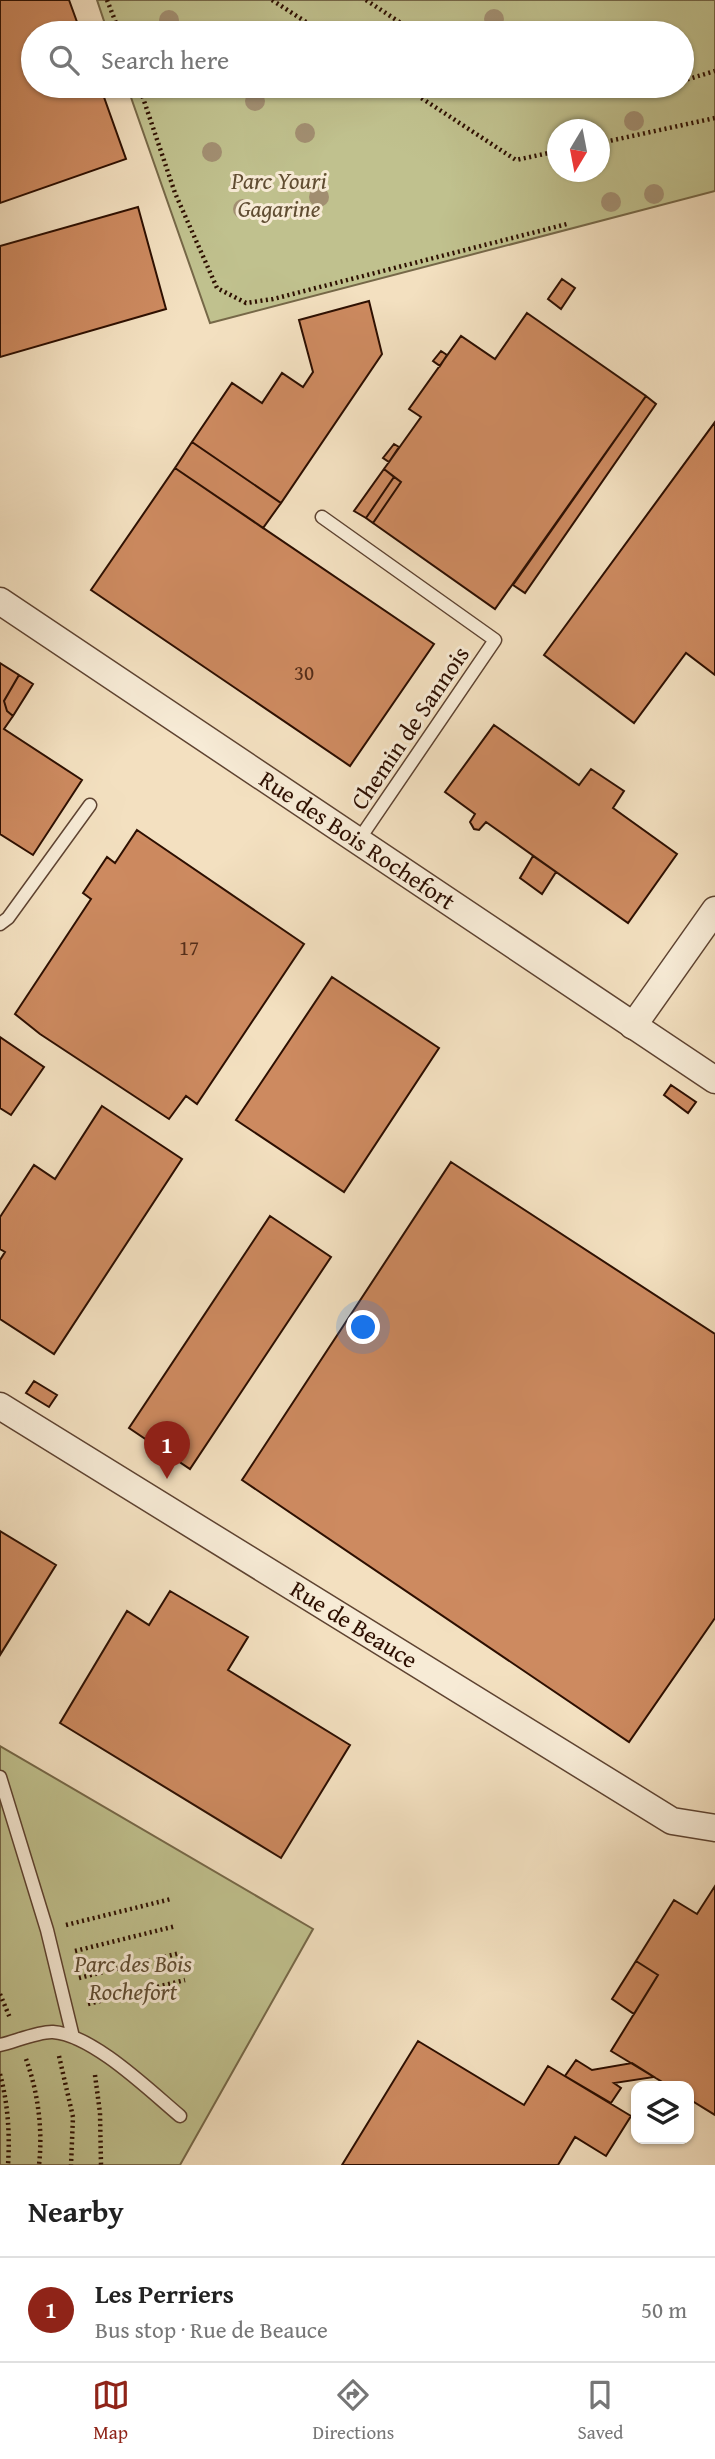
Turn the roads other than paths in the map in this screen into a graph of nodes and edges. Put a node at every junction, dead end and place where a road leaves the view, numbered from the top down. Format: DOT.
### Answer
graph roads {
  1 [pos="321,517"];
  2 [pos="0,601"];
  3 [pos="90,805"];
  4 [pos="358,841"];
  5 [pos="715,910"];
  6 [pos="0,924"];
  7 [pos="634,1026"];
  8 [pos="715,1080"];
  9 [pos="0,1406"];
  10 [pos="0,1777"];
  11 [pos="715,1828"];
  12 [pos="74,2037"];
  13 [pos="0,2045"];
  14 [pos="180,2116"];
  1 -- 4 [label="lane, Chemin de Sannois"];
  2 -- 4 [label="street, Rue des Bois Rochefort"];
  3 -- 6 [label="lane"];
  4 -- 7 [label="street, Rue des Bois Rochefort"];
  5 -- 7 [label="street"];
  7 -- 8 [label="street, Rue des Bois Rochefort"];
  9 -- 11 [label="street, Rue de Beauce"];
  10 -- 12 [label="lane"];
  12 -- 13 [label="lane"];
  12 -- 14 [label="lane"];
}
